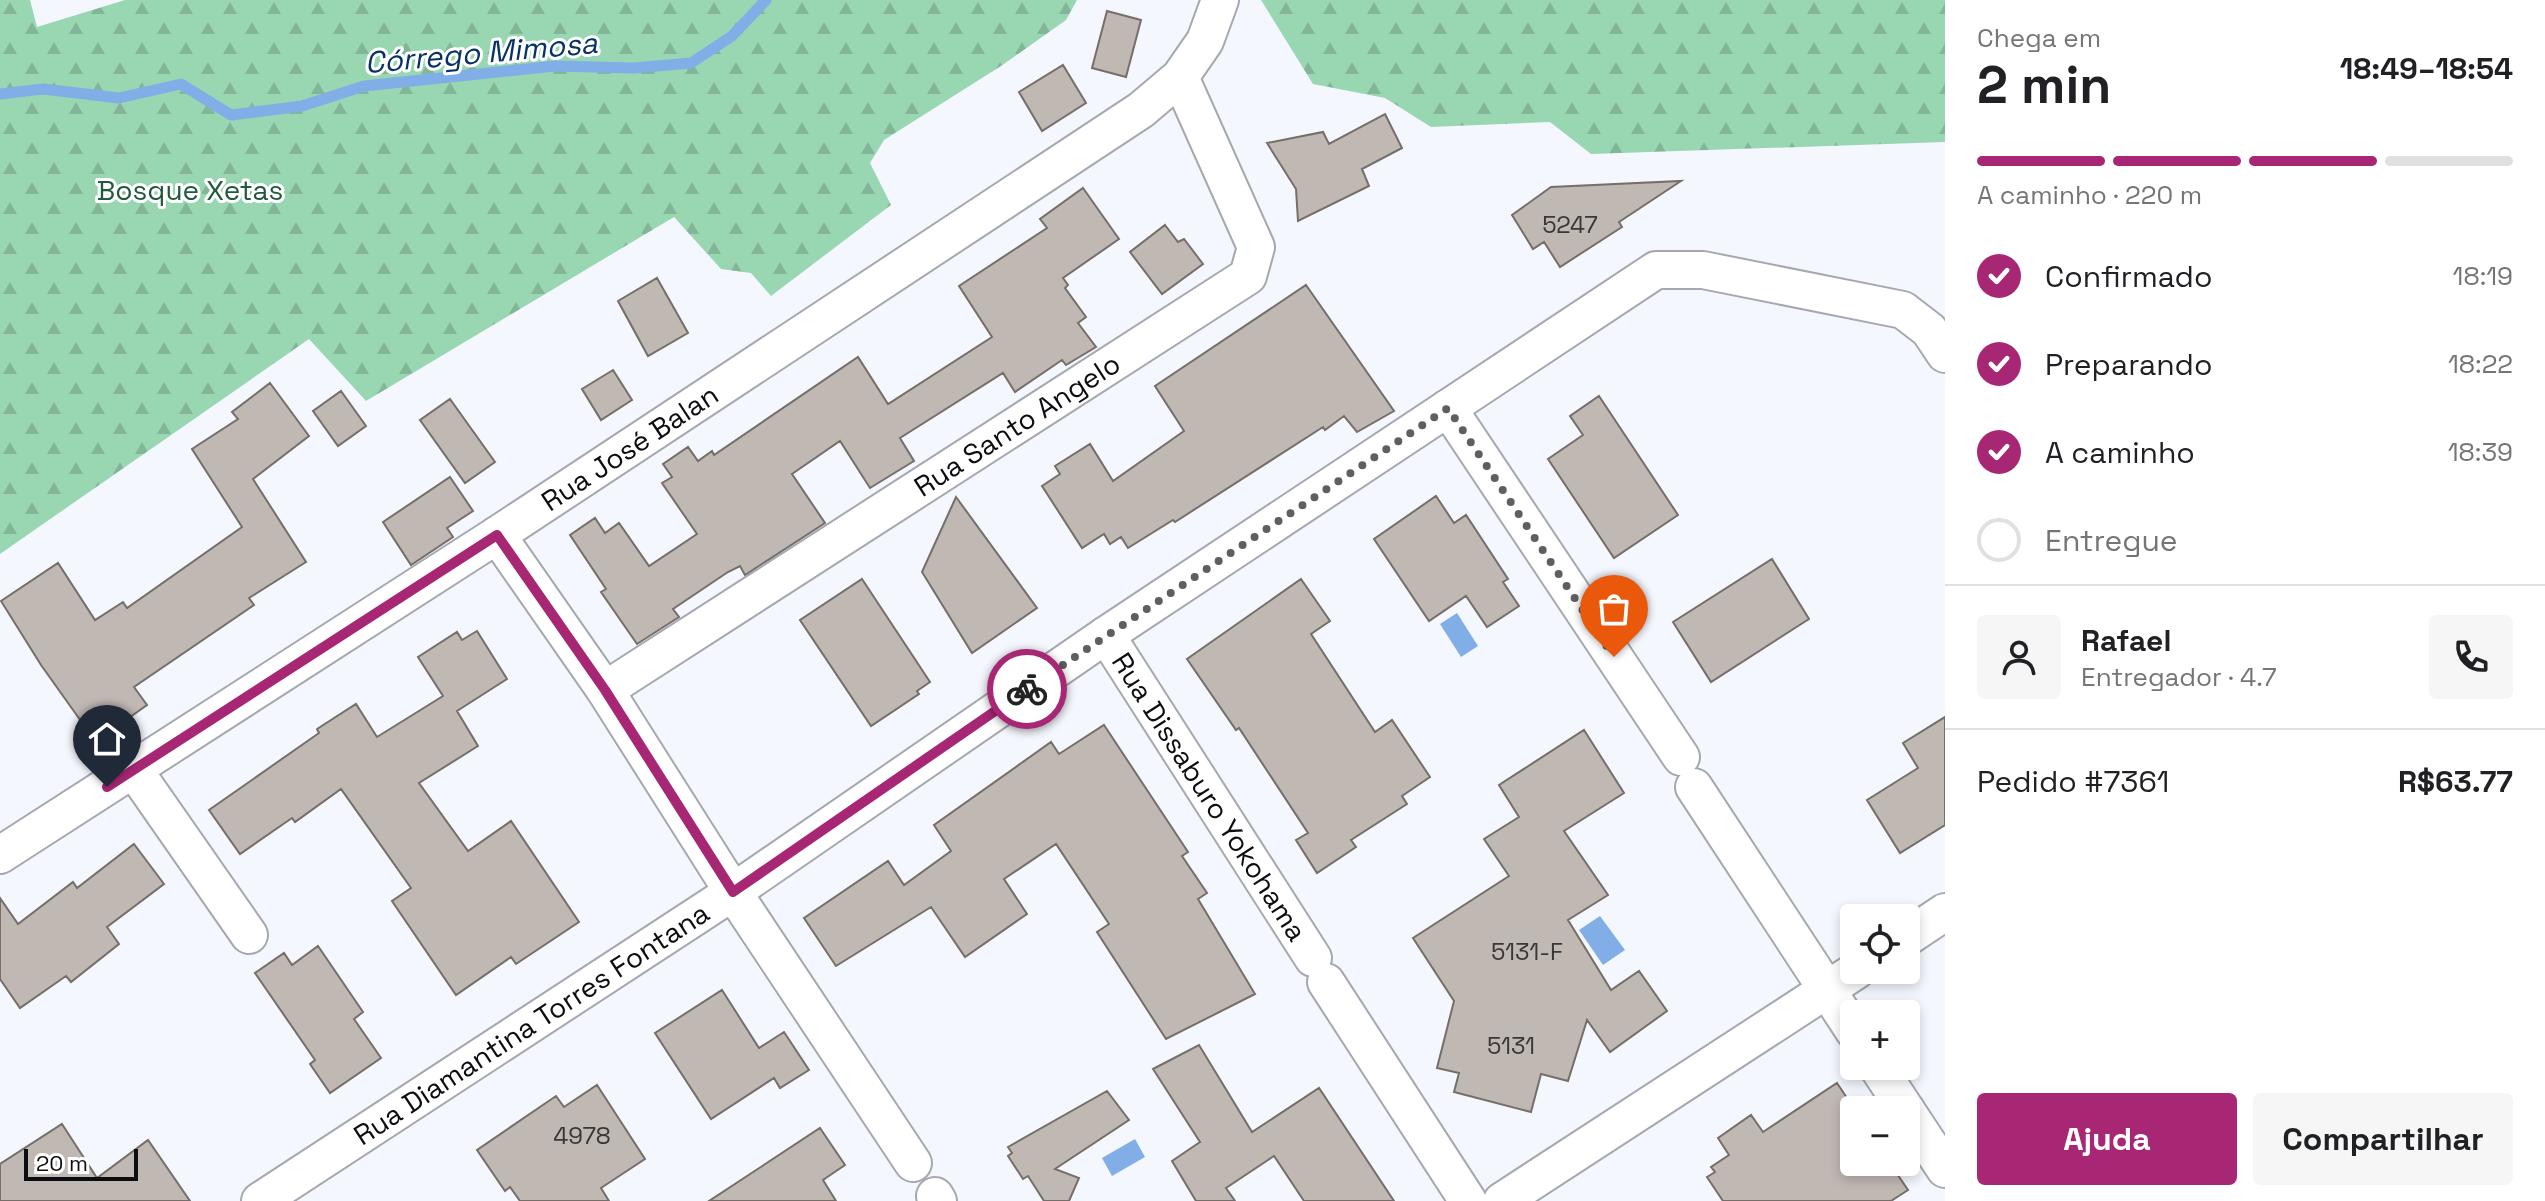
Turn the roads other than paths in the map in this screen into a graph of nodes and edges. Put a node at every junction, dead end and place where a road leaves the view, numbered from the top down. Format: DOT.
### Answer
graph roads {
  1 [pos="1220,0"];
  2 [pos="1180,77"];
  3 [pos="1945,354"];
  4 [pos="1448,408"];
  5 [pos="497,535"];
  6 [pos="1106,635"];
  7 [pos="605,690"];
  8 [pos="134,770"];
  9 [pos="0,855"];
  10 [pos="733,892"];
  11 [pos="1945,912"];
  12 [pos="1920,929"];
  13 [pos="249,935"];
  14 [pos="1840,981"];
  15 [pos="1827,990"];
  16 [pos="1840,1010"];
  17 [pos="1920,1131"];
  18 [pos="913,1163"];
  19 [pos="1945,1169"];
  20 [pos="260,1201"];
  21 [pos="1468,1201"];
  22 [pos="1502,1201"];
  1 -- 2 [label="street, Rua José Balan"];
  2 -- 5 [label="street, Rua José Balan"];
  2 -- 7 [label="street, Rua Santo Angelo"];
  3 -- 4 [label="street, Rua Diamantina Torres Fontana"];
  4 -- 6 [label="street, Rua Diamantina Torres Fontana"];
  4 -- 15 [label="street"];
  5 -- 7 [label="street"];
  5 -- 8 [label="street, Rua José Balan"];
  6 -- 10 [label="street, Rua Diamantina Torres Fontana"];
  6 -- 21 [label="street, Rua Dissaburo Yokohama"];
  7 -- 10 [label="street"];
  8 -- 9 [label="street, Rua José Balan"];
  8 -- 13 [label="street"];
  10 -- 18 [label="street"];
  10 -- 20 [label="street, Rua Diamantina Torres Fontana"];
  11 -- 12 [label="street"];
  14 -- 15 [label="street"];
  15 -- 16 [label="street"];
  15 -- 22 [label="street"];
  17 -- 19 [label="street"];
}
